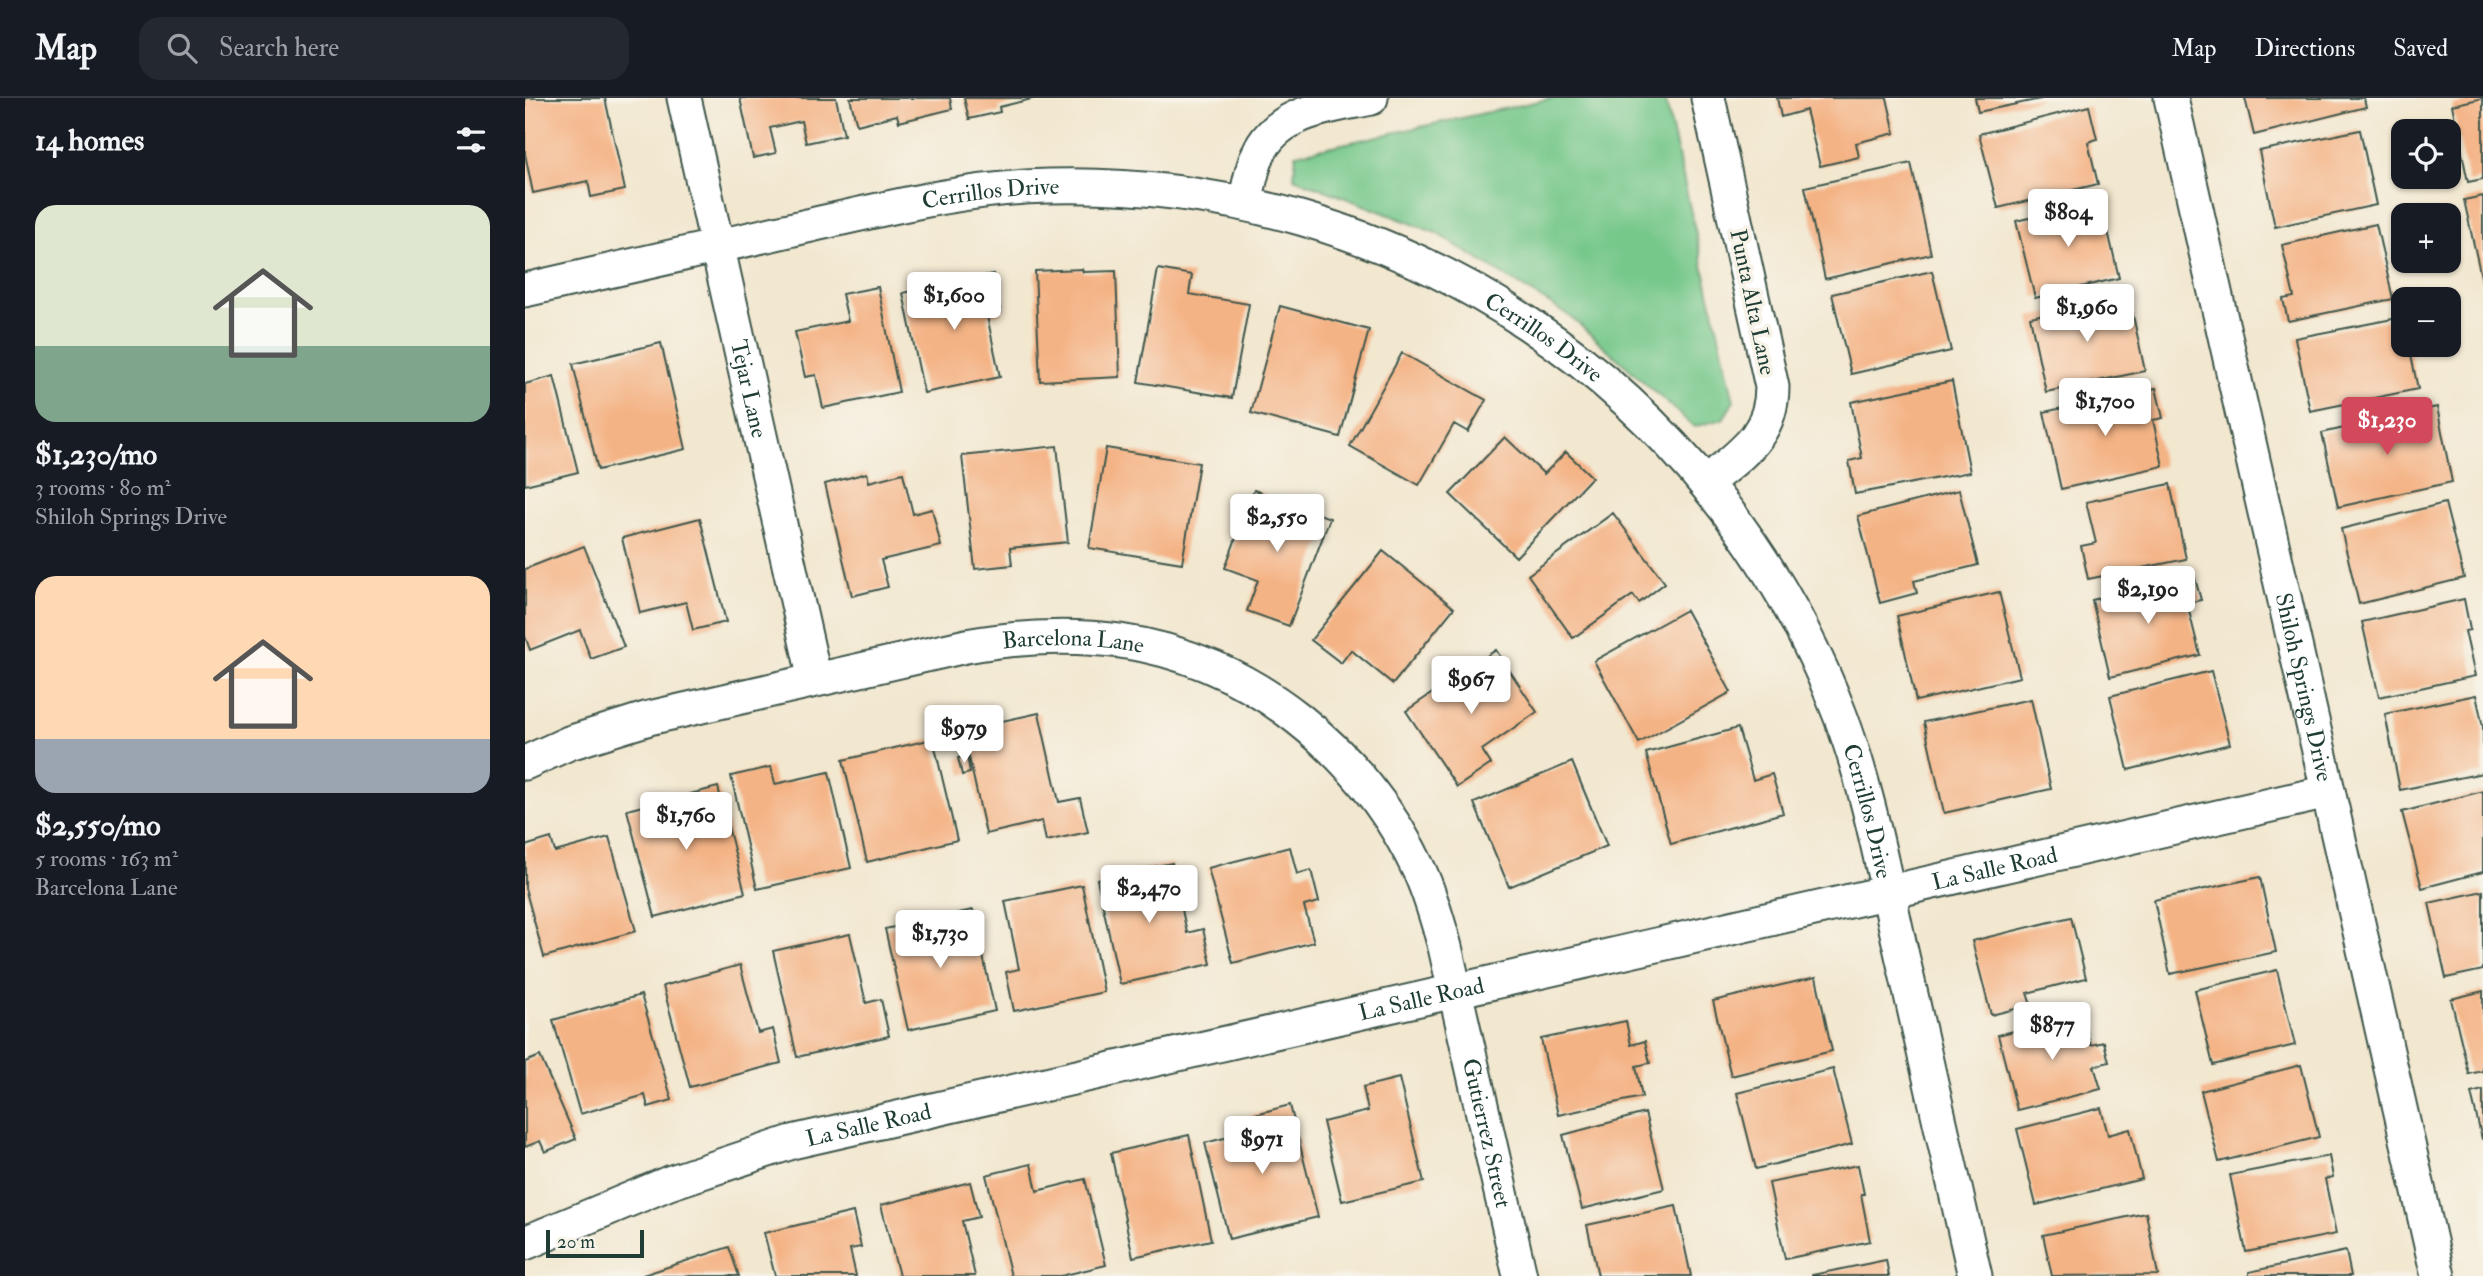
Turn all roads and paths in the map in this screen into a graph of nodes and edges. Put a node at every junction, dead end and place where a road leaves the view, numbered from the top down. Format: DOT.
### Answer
graph roads {
  1 [pos="684,98"];
  2 [pos="1371,98"];
  3 [pos="1708,98"];
  4 [pos="2171,98"];
  5 [pos="1245,203"];
  6 [pos="716,247"];
  7 [pos="525,290"];
  8 [pos="1706,483"];
  9 [pos="814,680"];
  10 [pos="525,763"];
  11 [pos="2329,793"];
  12 [pos="1888,892"];
  13 [pos="1455,990"];
  14 [pos="525,1243"];
  15 [pos="1520,1276"];
  16 [pos="1975,1276"];
  17 [pos="2438,1276"];
  1 -- 6 [label="street, Tejar Lane"];
  2 -- 5 [label="street"];
  3 -- 8 [label="street, Punta Alta Lane"];
  4 -- 11 [label="street, Shiloh Springs Drive"];
  5 -- 6 [label="street, Cerrillos Drive"];
  5 -- 8 [label="street, Cerrillos Drive"];
  6 -- 7 [label="street, Cerrillos Drive"];
  6 -- 9 [label="street, Tejar Lane"];
  8 -- 12 [label="street, Cerrillos Drive"];
  9 -- 10 [label="street, Barcelona Lane"];
  9 -- 13 [label="street, Barcelona Lane"];
  11 -- 12 [label="street, La Salle Road"];
  11 -- 17 [label="street, Shiloh Springs Drive"];
  12 -- 13 [label="street, La Salle Road"];
  12 -- 16 [label="street, Cerrillos Drive"];
  13 -- 14 [label="street, La Salle Road"];
  13 -- 15 [label="street, Gutierrez Street"];
}
